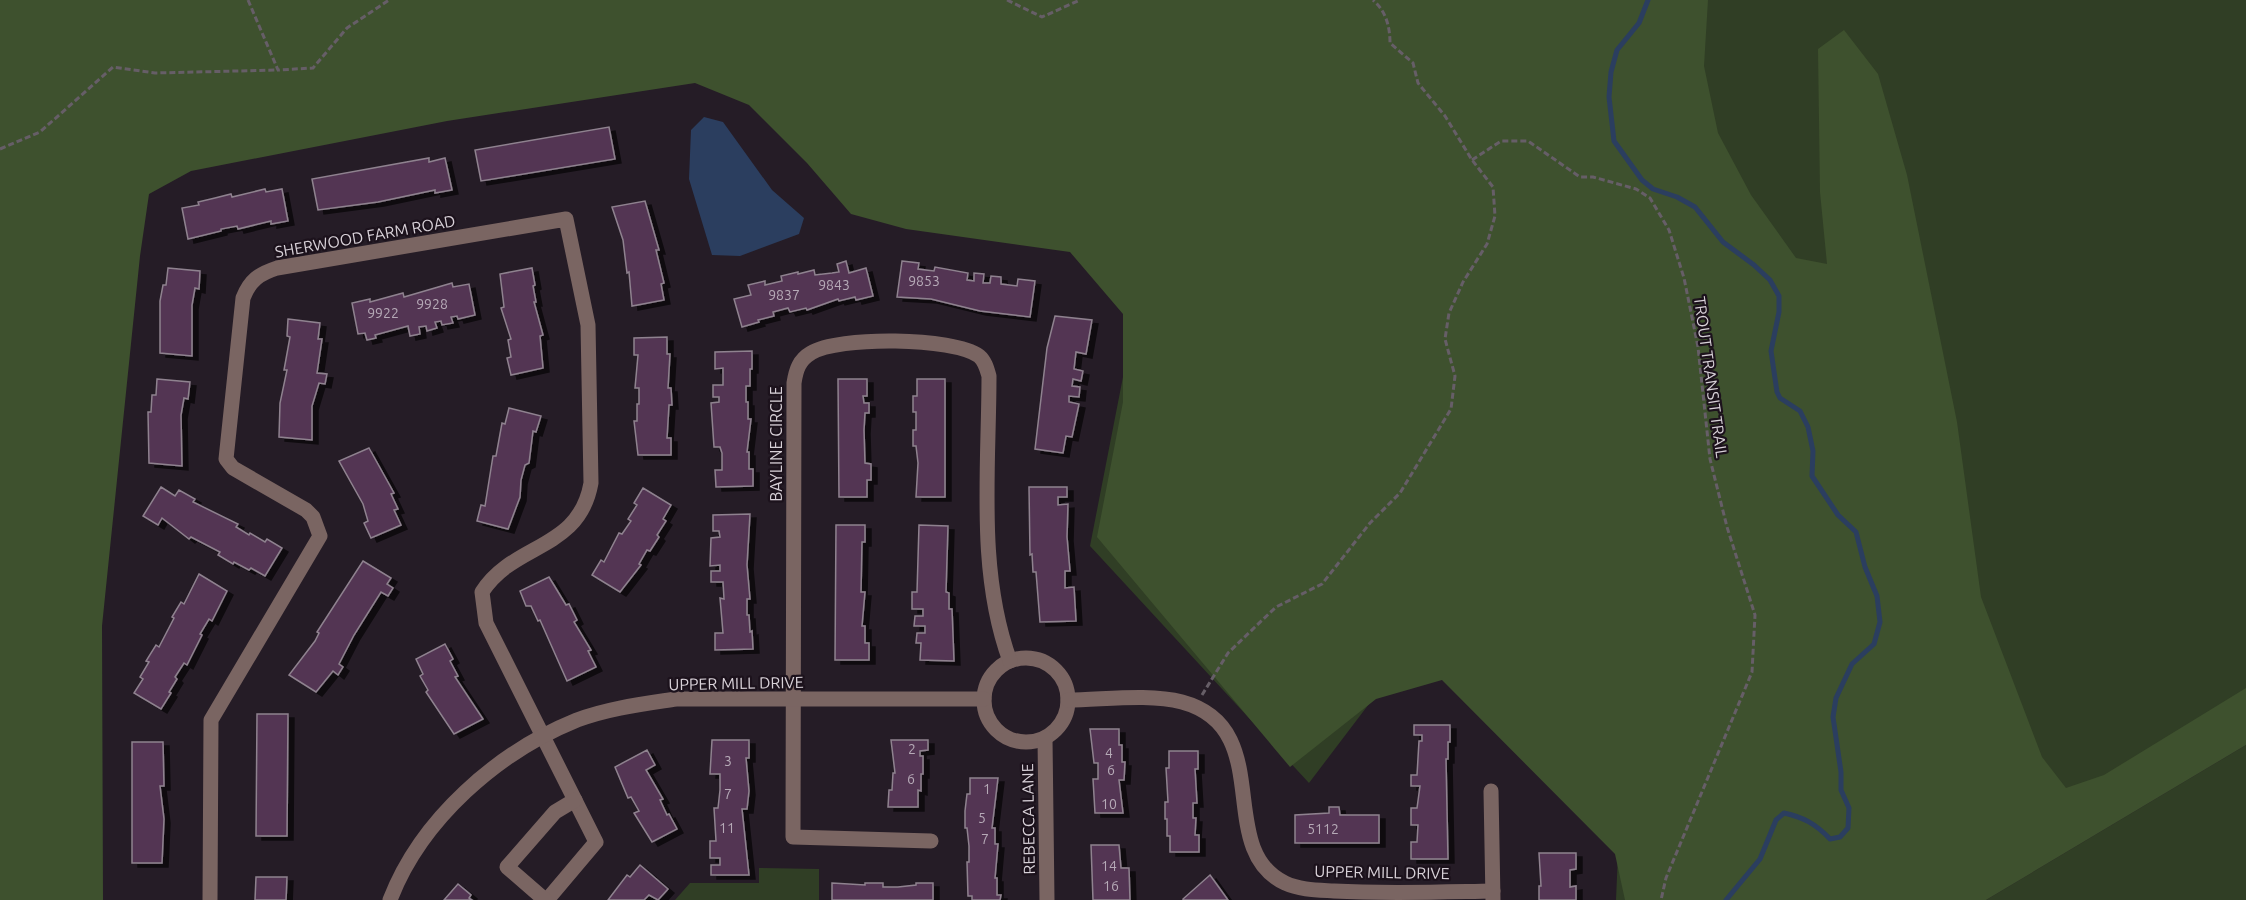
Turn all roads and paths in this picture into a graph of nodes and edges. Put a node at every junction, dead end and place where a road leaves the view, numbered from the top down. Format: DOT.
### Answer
graph roads {
  1 [pos="248,0"];
  2 [pos="389,0"];
  3 [pos="1006,0"];
  4 [pos="1080,0"];
  5 [pos="1373,0"];
  6 [pos="278,70"];
  7 [pos="0,149"];
  8 [pos="1472,160"];
  9 [pos="1010,661"];
  10 [pos="984,699"];
  11 [pos="793,700"];
  12 [pos="1068,700"];
  13 [pos="1194,707"];
  14 [pos="544,735"];
  15 [pos="1045,738"];
  16 [pos="1491,791"];
  17 [pos="575,800"];
  18 [pos="931,840"];
  19 [pos="1493,895"];
  20 [pos="1371,897"];
  21 [pos="210,900"];
  22 [pos="390,900"];
  23 [pos="546,900"];
  24 [pos="1047,900"];
  25 [pos="1660,900"];
  1 -- 6 [label="path"];
  2 -- 6 [label="path"];
  3 -- 4 [label="path"];
  5 -- 8 [label="path"];
  6 -- 7 [label="path"];
  8 -- 13 [label="path"];
  8 -- 25 [label="path, TROUT TRANSIT TRAIL"];
  9 -- 10 [label="street"];
  9 -- 11 [label="street, BAYLINE CIRCLE"];
  9 -- 12 [label="street"];
  10 -- 11 [label="street, UPPER MILL DRIVE"];
  10 -- 15 [label="street"];
  11 -- 14 [label="street, UPPER MILL DRIVE"];
  11 -- 18 [label="street"];
  12 -- 13 [label="street, UPPER MILL DRIVE"];
  12 -- 15 [label="street"];
  13 -- 20 [label="street, UPPER MILL DRIVE"];
  14 -- 17 [label="street"];
  14 -- 21 [label="street, SHERWOOD FARM ROAD"];
  14 -- 22 [label="street, UPPER MILL DRIVE"];
  15 -- 24 [label="street, REBECCA LANE"];
  16 -- 19 [label="street"];
  17 -- 23 [label="street"];
  17 -- 23 [label="street"];
  19 -- 20 [label="street, UPPER MILL DRIVE"];
}
